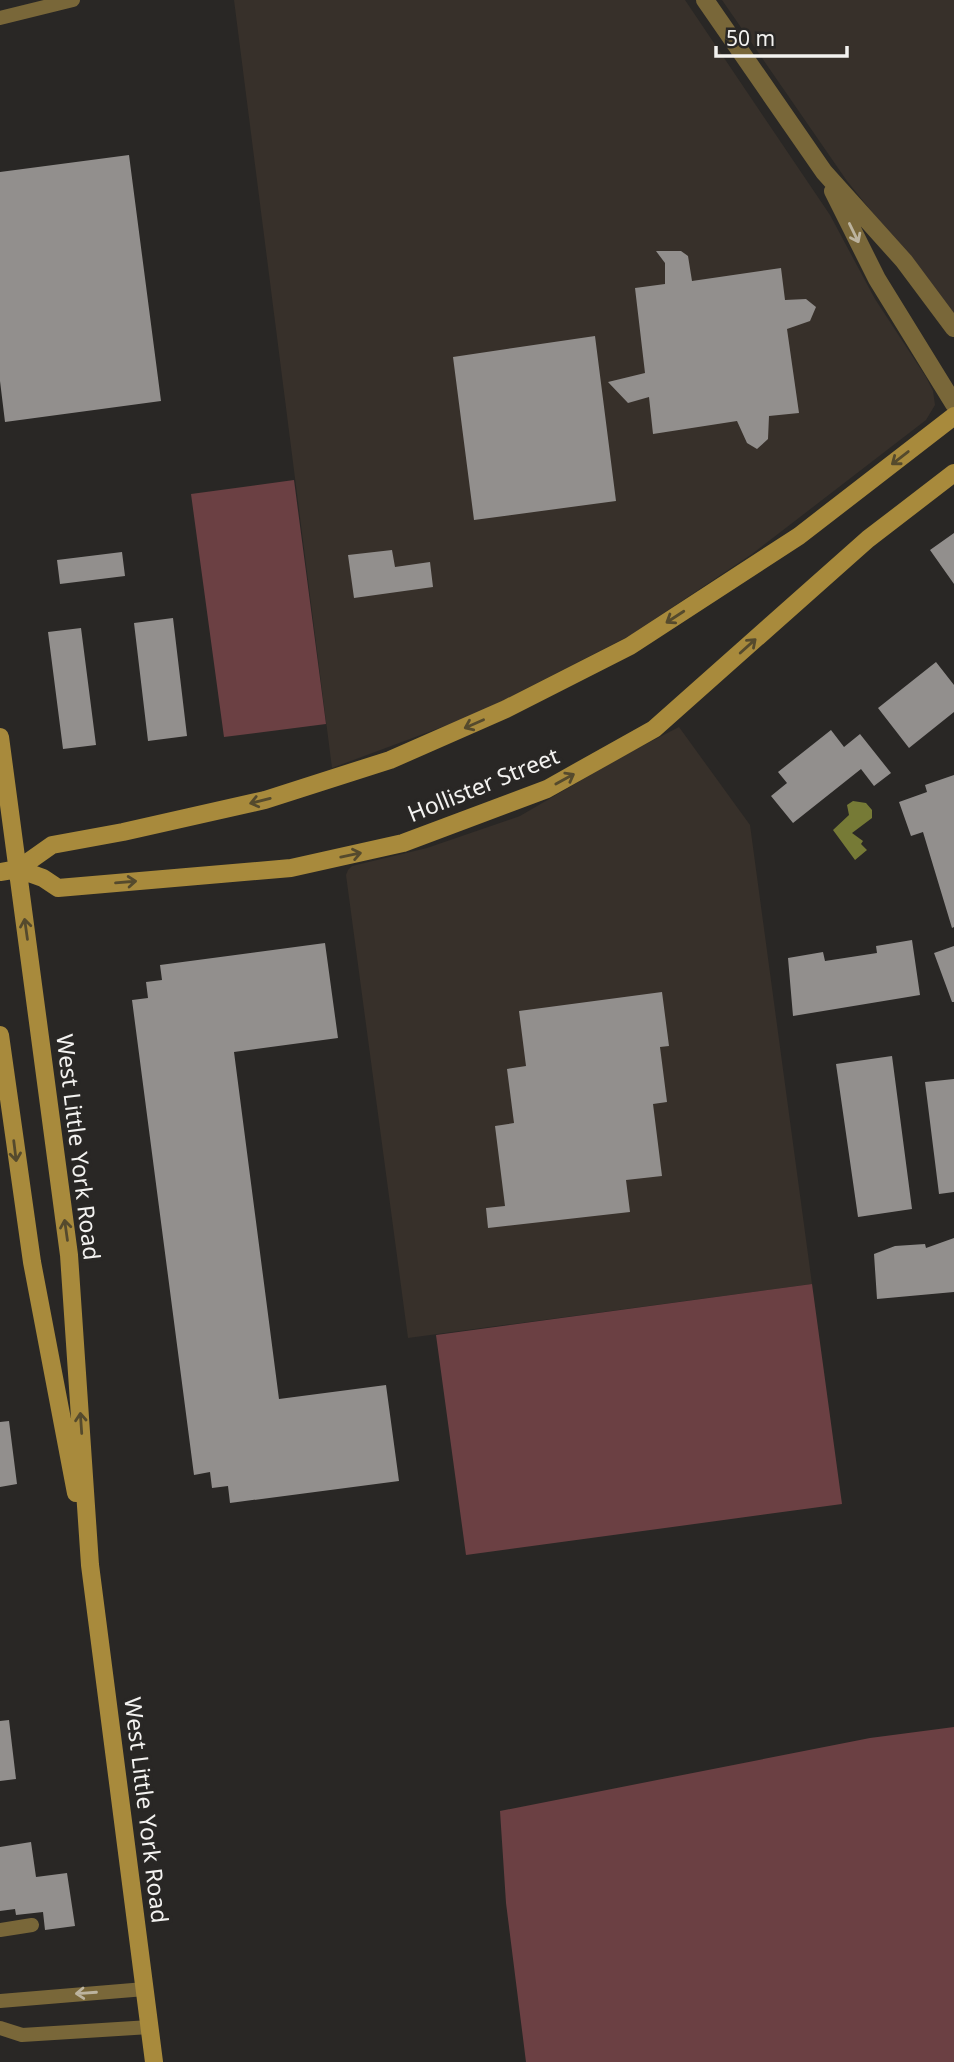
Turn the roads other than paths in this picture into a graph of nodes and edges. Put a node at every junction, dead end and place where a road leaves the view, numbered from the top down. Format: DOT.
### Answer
graph roads {
  1 [pos="73,0"];
  2 [pos="705,0"];
  3 [pos="0,18"];
  4 [pos="824,172"];
  5 [pos="954,328"];
  6 [pos="954,404"];
  7 [pos="954,416"];
  8 [pos="954,473"];
  9 [pos="0,737"];
  10 [pos="9,870"];
  11 [pos="0,1035"];
  12 [pos="90,1565"];
  13 [pos="32,1925"];
  14 [pos="0,1930"];
  15 [pos="145,1989"];
  16 [pos="0,2001"];
  17 [pos="150,2026"];
  18 [pos="0,2028"];
  19 [pos="154,2062"];
  1 -- 3 [label="street"];
  2 -- 4 [label="street"];
  4 -- 5 [label="street"];
  4 -- 6 [label="street, one-way"];
  7 -- 10 [label="main road, one-way"];
  10 -- 8 [label="main road, Hollister Street, one-way"];
  9 -- 10 [label="main road, West Little York Road"];
  12 -- 10 [label="main road, West Little York Road, one-way"];
  11 -- 12 [label="main road, West Little York Road, one-way"];
  12 -- 15 [label="main road, West Little York Road"];
  13 -- 14 [label="street"];
  15 -- 16 [label="street, one-way"];
  15 -- 17 [label="main road, West Little York Road"];
  17 -- 18 [label="street"];
  17 -- 19 [label="main road, West Little York Road"];
}
